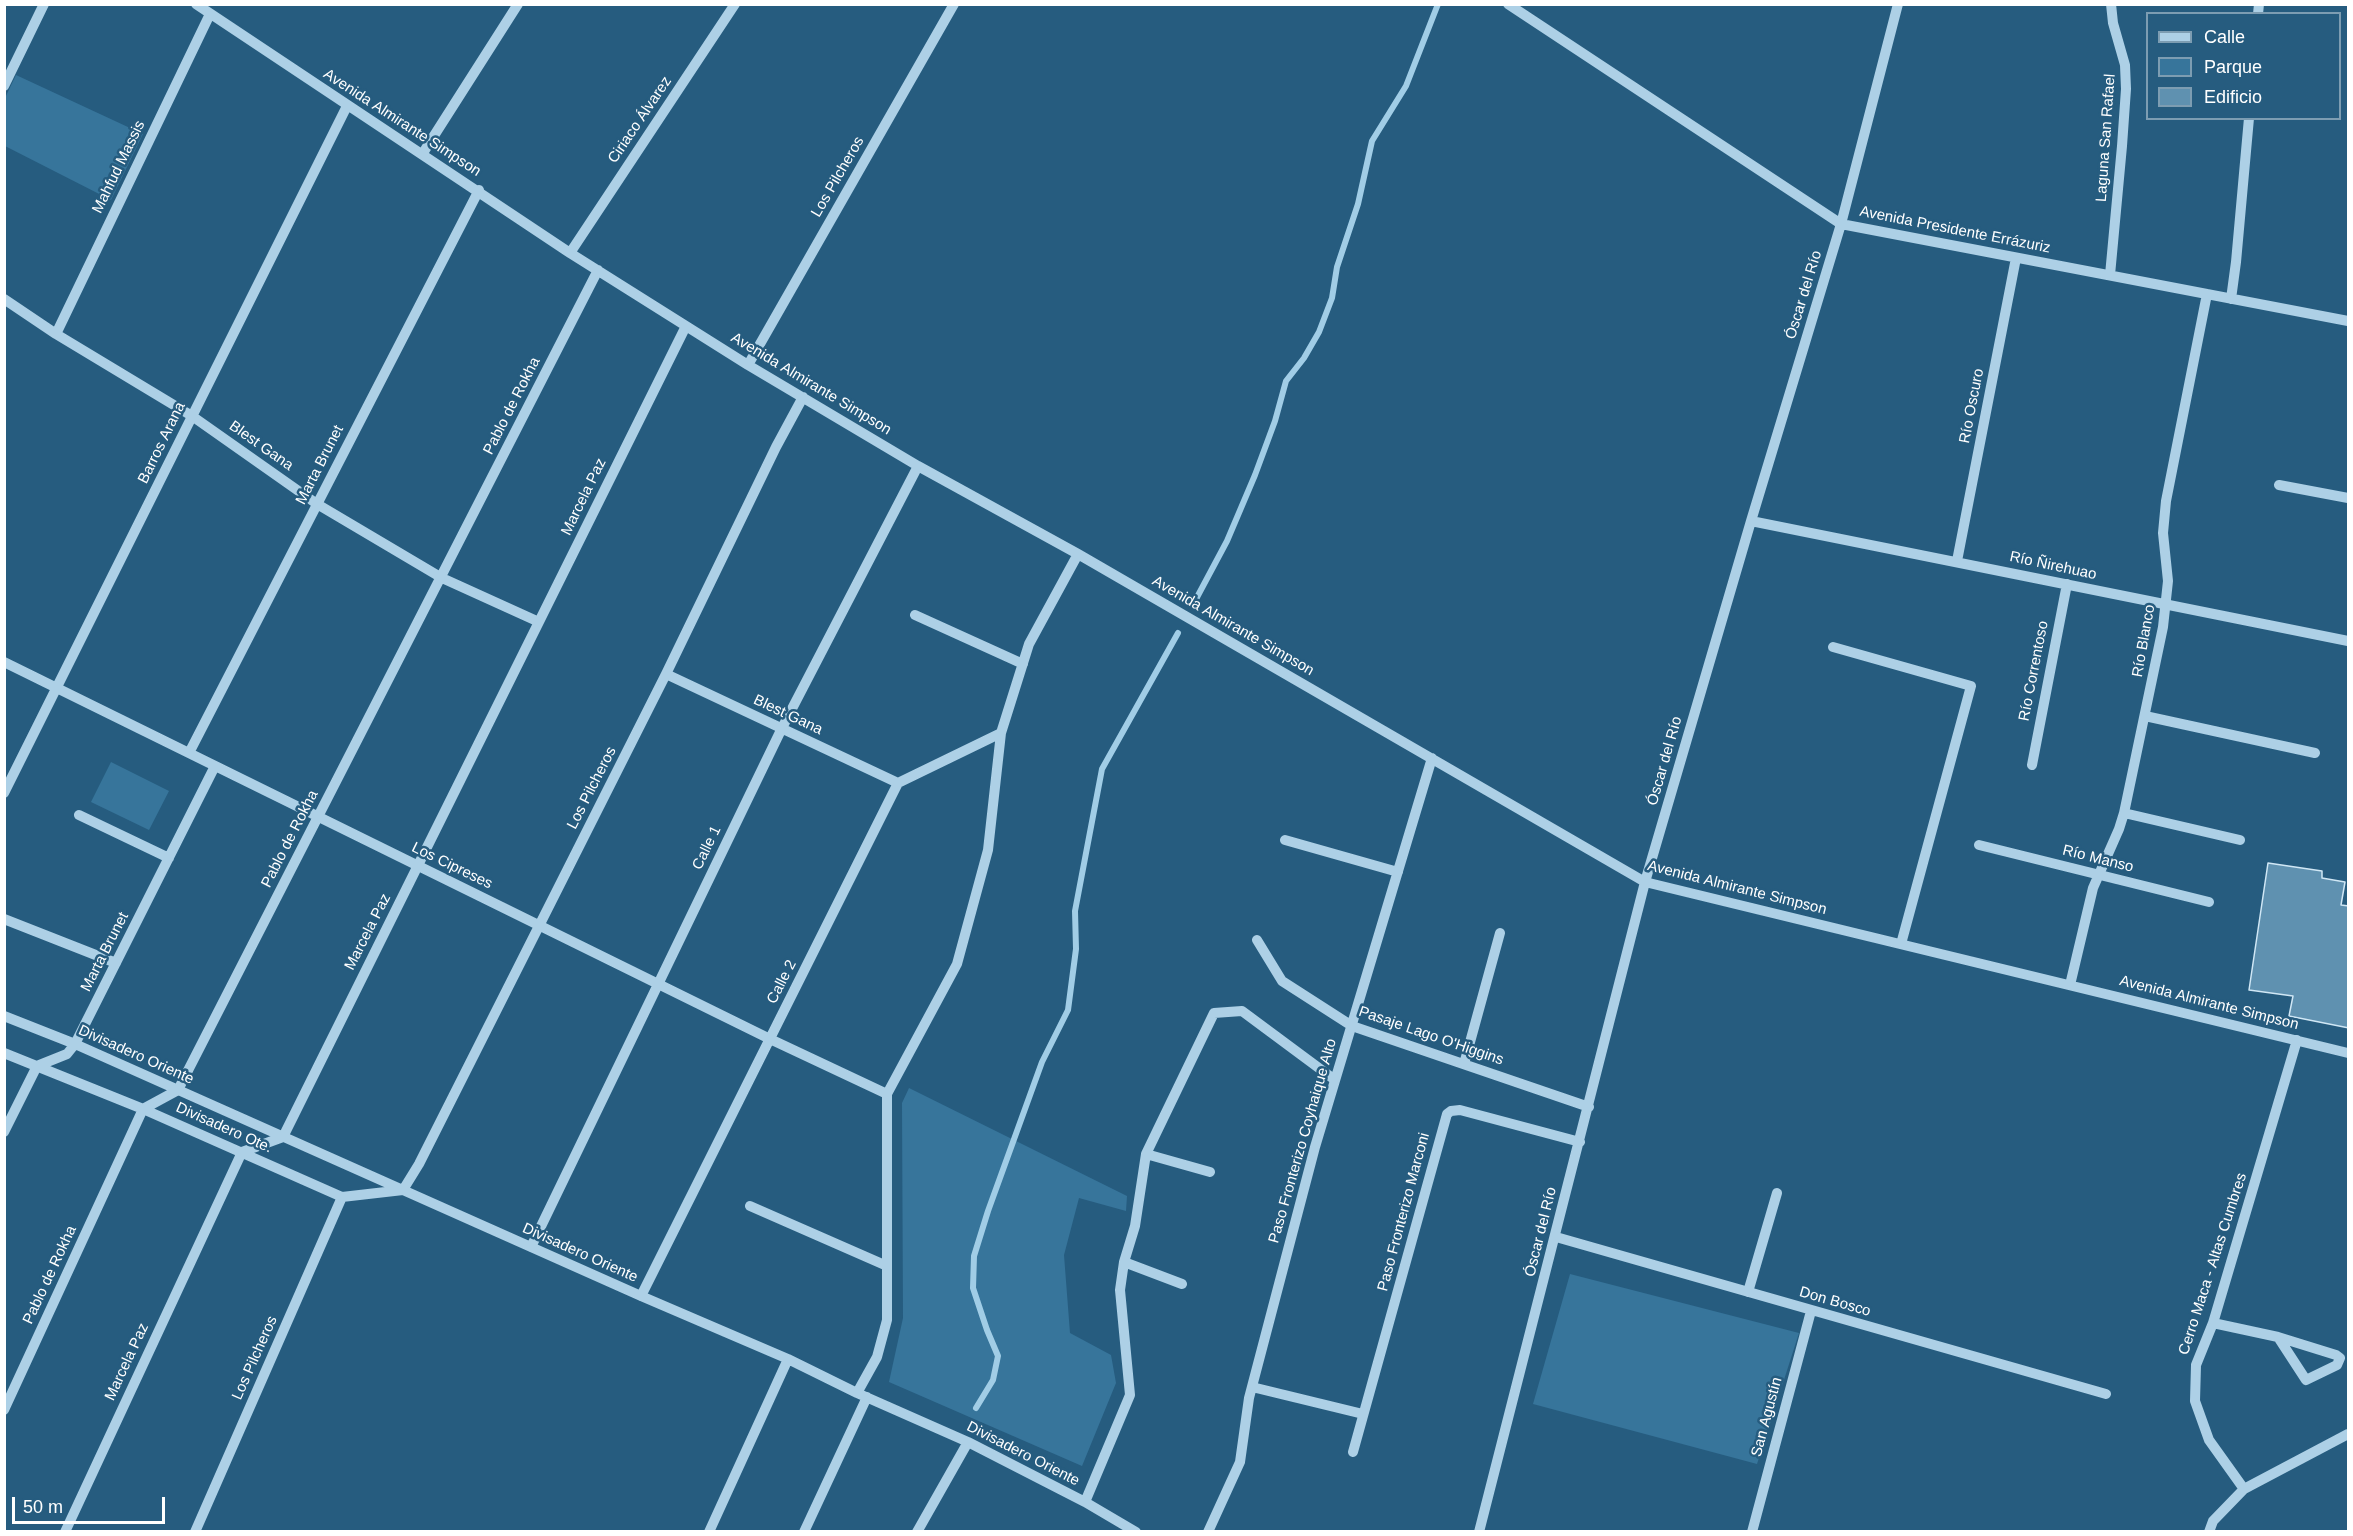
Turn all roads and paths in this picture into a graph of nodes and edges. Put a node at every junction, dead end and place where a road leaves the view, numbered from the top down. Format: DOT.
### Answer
graph roads {
  1 [pos="44,4"];
  2 [pos="196,4"];
  3 [pos="518,4"];
  4 [pos="735,4"];
  5 [pos="954,4"];
  6 [pos="1508,4"];
  7 [pos="1898,4"];
  8 [pos="2111,4"];
  9 [pos="210,14"];
  10 [pos="4,86"];
  11 [pos="347,106"];
  12 [pos="2249,120"];
  13 [pos="423,153"];
  14 [pos="478,190"];
  15 [pos="1841,224"];
  16 [pos="570,252"];
  17 [pos="2016,258"];
  18 [pos="598,270"];
  19 [pos="2110,275"];
  20 [pos="2207,294"];
  21 [pos="2231,298"];
  22 [pos="4,299"];
  23 [pos="2349,321"];
  24 [pos="686,327"];
  25 [pos="56,334"];
  26 [pos="748,365"];
  27 [pos="803,397"];
  28 [pos="192,416"];
  29 [pos="918,466"];
  30 [pos="2279,485"];
  31 [pos="2349,498"];
  32 [pos="317,504"];
  33 [pos="1751,520"];
  34 [pos="1078,554"];
  35 [pos="1957,561"];
  36 [pos="442,578"];
  37 [pos="2067,584"];
  38 [pos="2166,604"];
  39 [pos="915,615"];
  40 [pos="539,622"];
  41 [pos="2349,641"];
  42 [pos="1833,647"];
  43 [pos="4,662"];
  44 [pos="1023,664"];
  45 [pos="666,674"];
  46 [pos="58,686"];
  47 [pos="2145,716"];
  48 [pos="782,728"];
  49 [pos="1000,733"];
  50 [pos="189,753"];
  51 [pos="2315,753"];
  52 [pos="1432,758"];
  53 [pos="2032,765"];
  54 [pos="215,766"];
  55 [pos="898,783"];
  56 [pos="4,793"];
  57 [pos="2124,813"];
  58 [pos="79,815"];
  59 [pos="319,816"];
  60 [pos="1285,840"];
  61 [pos="2240,840"];
  62 [pos="1979,845"];
  63 [pos="169,858"];
  64 [pos="418,866"];
  65 [pos="1398,872"];
  66 [pos="2098,874"];
  67 [pos="1646,882"];
  68 [pos="2209,902"];
  69 [pos="4,919"];
  70 [pos="539,926"];
  71 [pos="1500,933"];
  72 [pos="1257,940"];
  73 [pos="1901,944"];
  74 [pos="116,963"];
  75 [pos="658,984"];
  76 [pos="2070,985"];
  77 [pos="4,1016"];
  78 [pos="1352,1026"];
  79 [pos="770,1039"];
  80 [pos="2297,1040"];
  81 [pos="75,1044"];
  82 [pos="4,1053"];
  83 [pos="2349,1053"];
  84 [pos="1464,1064"];
  85 [pos="36,1066"];
  86 [pos="1335,1080"];
  87 [pos="178,1090"];
  88 [pos="887,1094"];
  89 [pos="1589,1107"];
  90 [pos="142,1109"];
  91 [pos="4,1132"];
  92 [pos="283,1137"];
  93 [pos="1580,1143"];
  94 [pos="242,1152"];
  95 [pos="1146,1154"];
  96 [pos="1210,1172"];
  97 [pos="403,1190"];
  98 [pos="1777,1193"];
  99 [pos="342,1197"];
  100 [pos="750,1206"];
  101 [pos="1556,1237"];
  102 [pos="531,1247"];
  103 [pos="1124,1262"];
  104 [pos="887,1266"];
  105 [pos="1182,1284"];
  106 [pos="1748,1292"];
  107 [pos="641,1296"];
  108 [pos="1811,1311"];
  109 [pos="2213,1323"];
  110 [pos="2278,1338"];
  111 [pos="788,1359"];
  112 [pos="1252,1387"];
  113 [pos="2106,1394"];
  114 [pos="862,1395"];
  115 [pos="4,1410"];
  116 [pos="1363,1414"];
  117 [pos="2349,1434"];
  118 [pos="968,1442"];
  119 [pos="1353,1452"];
  120 [pos="2244,1489"];
  121 [pos="1085,1502"];
  122 [pos="65,1532"];
  123 [pos="195,1532"];
  124 [pos="709,1532"];
  125 [pos="804,1532"];
  126 [pos="917,1532"];
  127 [pos="1136,1532"];
  128 [pos="1208,1532"];
  129 [pos="1479,1532"];
  130 [pos="1752,1532"];
  131 [pos="2209,1532"];
  1 -- 10 [label="street"];
  2 -- 9 [label="street, Avenida Almirante Simpson"];
  3 -- 13 [label="street"];
  4 -- 16 [label="street, Ciriaco Álvarez"];
  5 -- 26 [label="street, Los Pilcheros"];
  6 -- 15 [label="street, Avenida Presidente Errázuriz"];
  7 -- 15 [label="street, Óscar del Río"];
  8 -- 19 [label="street, Laguna San Rafael"];
  9 -- 11 [label="street, Avenida Almirante Simpson"];
  9 -- 25 [label="street, Mahfud Massis"];
  11 -- 13 [label="street, Avenida Almirante Simpson"];
  11 -- 28 [label="street, Barros Arana"];
  12 -- 21 [label="street"];
  13 -- 14 [label="street, Avenida Almirante Simpson"];
  14 -- 16 [label="street, Avenida Almirante Simpson"];
  14 -- 32 [label="street, Marta Brunet"];
  15 -- 17 [label="street, Avenida Presidente Errázuriz"];
  15 -- 33 [label="street, Óscar del Río"];
  16 -- 18 [label="street, Avenida Almirante Simpson"];
  17 -- 19 [label="street, Avenida Presidente Errázuriz"];
  17 -- 35 [label="street, Río Oscuro"];
  18 -- 24 [label="street, Avenida Almirante Simpson"];
  18 -- 36 [label="street, Pablo de Rokha"];
  19 -- 20 [label="street, Avenida Presidente Errázuriz"];
  20 -- 21 [label="street, Avenida Presidente Errázuriz"];
  20 -- 38 [label="street, Río Blanco"];
  21 -- 23 [label="street, Avenida Presidente Errázuriz"];
  22 -- 25 [label="street, Blest Gana"];
  24 -- 26 [label="street, Avenida Almirante Simpson"];
  24 -- 40 [label="street, Marcela Paz"];
  25 -- 28 [label="street, Blest Gana"];
  26 -- 27 [label="street, Avenida Almirante Simpson"];
  27 -- 29 [label="street, Avenida Almirante Simpson"];
  27 -- 45 [label="street, Los Pilcheros"];
  28 -- 32 [label="street, Blest Gana"];
  28 -- 46 [label="street, Barros Arana"];
  29 -- 34 [label="street, Avenida Almirante Simpson"];
  29 -- 48 [label="street, Calle 1"];
  30 -- 31 [label="street"];
  32 -- 36 [label="street, Blest Gana"];
  32 -- 50 [label="street, Marta Brunet"];
  33 -- 35 [label="street, Río Ñirehuao"];
  33 -- 67 [label="street, Óscar del Río"];
  34 -- 44 [label="street"];
  34 -- 52 [label="street, Avenida Almirante Simpson"];
  35 -- 37 [label="street, Río Ñirehuao"];
  36 -- 40 [label="street, Blest Gana"];
  36 -- 59 [label="street, Pablo de Rokha"];
  37 -- 38 [label="street, Río Ñirehuao"];
  37 -- 53 [label="street, Río Correntoso"];
  38 -- 41 [label="street, Río Ñirehuao"];
  38 -- 47 [label="street, Río Blanco"];
  39 -- 44 [label="street"];
  40 -- 64 [label="street, Marcela Paz"];
  42 -- 73 [label="street"];
  43 -- 46 [label="street, Los Cipreses"];
  44 -- 49 [label="street"];
  45 -- 48 [label="street, Blest Gana"];
  45 -- 70 [label="street, Los Pilcheros"];
  46 -- 50 [label="street, Los Cipreses"];
  46 -- 56 [label="street, Barros Arana"];
  47 -- 51 [label="street"];
  47 -- 57 [label="street, Río Blanco"];
  48 -- 55 [label="street, Blest Gana"];
  48 -- 75 [label="street, Calle 1"];
  49 -- 55 [label="street"];
  49 -- 88 [label="street"];
  50 -- 54 [label="street, Los Cipreses"];
  52 -- 65 [label="street, Paso Fronterizo Coyhaique Alto"];
  52 -- 67 [label="street, Avenida Almirante Simpson"];
  54 -- 59 [label="street, Los Cipreses"];
  54 -- 63 [label="street, Marta Brunet"];
  55 -- 79 [label="street, Calle 2"];
  57 -- 61 [label="street"];
  57 -- 66 [label="street, Río Blanco"];
  58 -- 63 [label="street"];
  59 -- 64 [label="street, Los Cipreses"];
  59 -- 87 [label="street, Pablo de Rokha"];
  60 -- 65 [label="street"];
  62 -- 66 [label="street, Río Manso"];
  63 -- 74 [label="street, Marta Brunet"];
  64 -- 70 [label="street, Los Cipreses"];
  64 -- 92 [label="street, Marcela Paz"];
  65 -- 78 [label="street, Paso Fronterizo Coyhaique Alto"];
  66 -- 68 [label="street, Río Manso"];
  66 -- 76 [label="street, Río Blanco"];
  67 -- 73 [label="street, Avenida Almirante Simpson"];
  67 -- 89 [label="street, Óscar del Río"];
  69 -- 74 [label="street"];
  70 -- 75 [label="street, Los Cipreses"];
  70 -- 97 [label="street, Los Pilcheros"];
  71 -- 84 [label="street"];
  72 -- 78 [label="street, Pasaje Lago O'Higgins"];
  73 -- 76 [label="street, Avenida Almirante Simpson"];
  74 -- 81 [label="street, Marta Brunet"];
  75 -- 79 [label="street, Los Cipreses"];
  75 -- 102 [label="street, Calle 1"];
  76 -- 80 [label="street, Avenida Almirante Simpson"];
  77 -- 81 [label="street, Divisadero Oriente"];
  78 -- 84 [label="street, Pasaje Lago O'Higgins"];
  78 -- 86 [label="street, Paso Fronterizo Coyhaique Alto"];
  79 -- 88 [label="street, Los Cipreses"];
  79 -- 107 [label="street, Calle 2"];
  80 -- 83 [label="street, Avenida Almirante Simpson"];
  80 -- 109 [label="street, Cerro Maca - Altas Cumbres"];
  81 -- 85 [label="street, Marta Brunet"];
  81 -- 87 [label="street, Divisadero Oriente"];
  82 -- 85 [label="street"];
  84 -- 89 [label="street, Pasaje Lago O'Higgins"];
  85 -- 90 [label="street, Divisadero Ote."];
  85 -- 91 [label="street"];
  86 -- 95 [label="street"];
  86 -- 112 [label="street, Paso Fronterizo Coyhaique Alto"];
  87 -- 90 [label="street"];
  87 -- 92 [label="street, Divisadero Oriente"];
  88 -- 104 [label="street"];
  89 -- 93 [label="street, Óscar del Río"];
  90 -- 94 [label="street, Divisadero Ote."];
  90 -- 115 [label="street, Pablo de Rokha"];
  92 -- 94 [label="street"];
  92 -- 97 [label="street, Divisadero Oriente"];
  93 -- 101 [label="street, Óscar del Río"];
  93 -- 116 [label="street, Paso Fronterizo Marconi"];
  94 -- 99 [label="street, Divisadero Ote."];
  94 -- 122 [label="street, Marcela Paz"];
  95 -- 96 [label="street"];
  95 -- 103 [label="street"];
  97 -- 99 [label="street"];
  97 -- 102 [label="street, Divisadero Oriente"];
  98 -- 106 [label="street"];
  99 -- 123 [label="street, Los Pilcheros"];
  100 -- 104 [label="street"];
  101 -- 106 [label="street, Don Bosco"];
  101 -- 129 [label="street, Óscar del Río"];
  102 -- 107 [label="street, Divisadero Oriente"];
  103 -- 105 [label="street"];
  103 -- 121 [label="street"];
  104 -- 114 [label="street"];
  106 -- 108 [label="street, Don Bosco"];
  107 -- 111 [label="street, Divisadero Oriente"];
  108 -- 113 [label="street, Don Bosco"];
  108 -- 130 [label="street, San Agustín"];
  109 -- 110 [label="street"];
  109 -- 120 [label="street, Cerro Maca - Altas Cumbres"];
  110 -- 110 [label="street"];
  111 -- 114 [label="street, Divisadero Oriente"];
  111 -- 124 [label="street"];
  112 -- 116 [label="street"];
  112 -- 128 [label="street, Paso Fronterizo Coyhaique Alto"];
  114 -- 118 [label="street, Divisadero Oriente"];
  114 -- 125 [label="street"];
  116 -- 119 [label="street, Paso Fronterizo Marconi"];
  117 -- 120 [label="street"];
  118 -- 121 [label="street, Divisadero Oriente"];
  118 -- 126 [label="street"];
  120 -- 131 [label="street"];
  121 -- 127 [label="street, Divisadero Oriente"];
}
